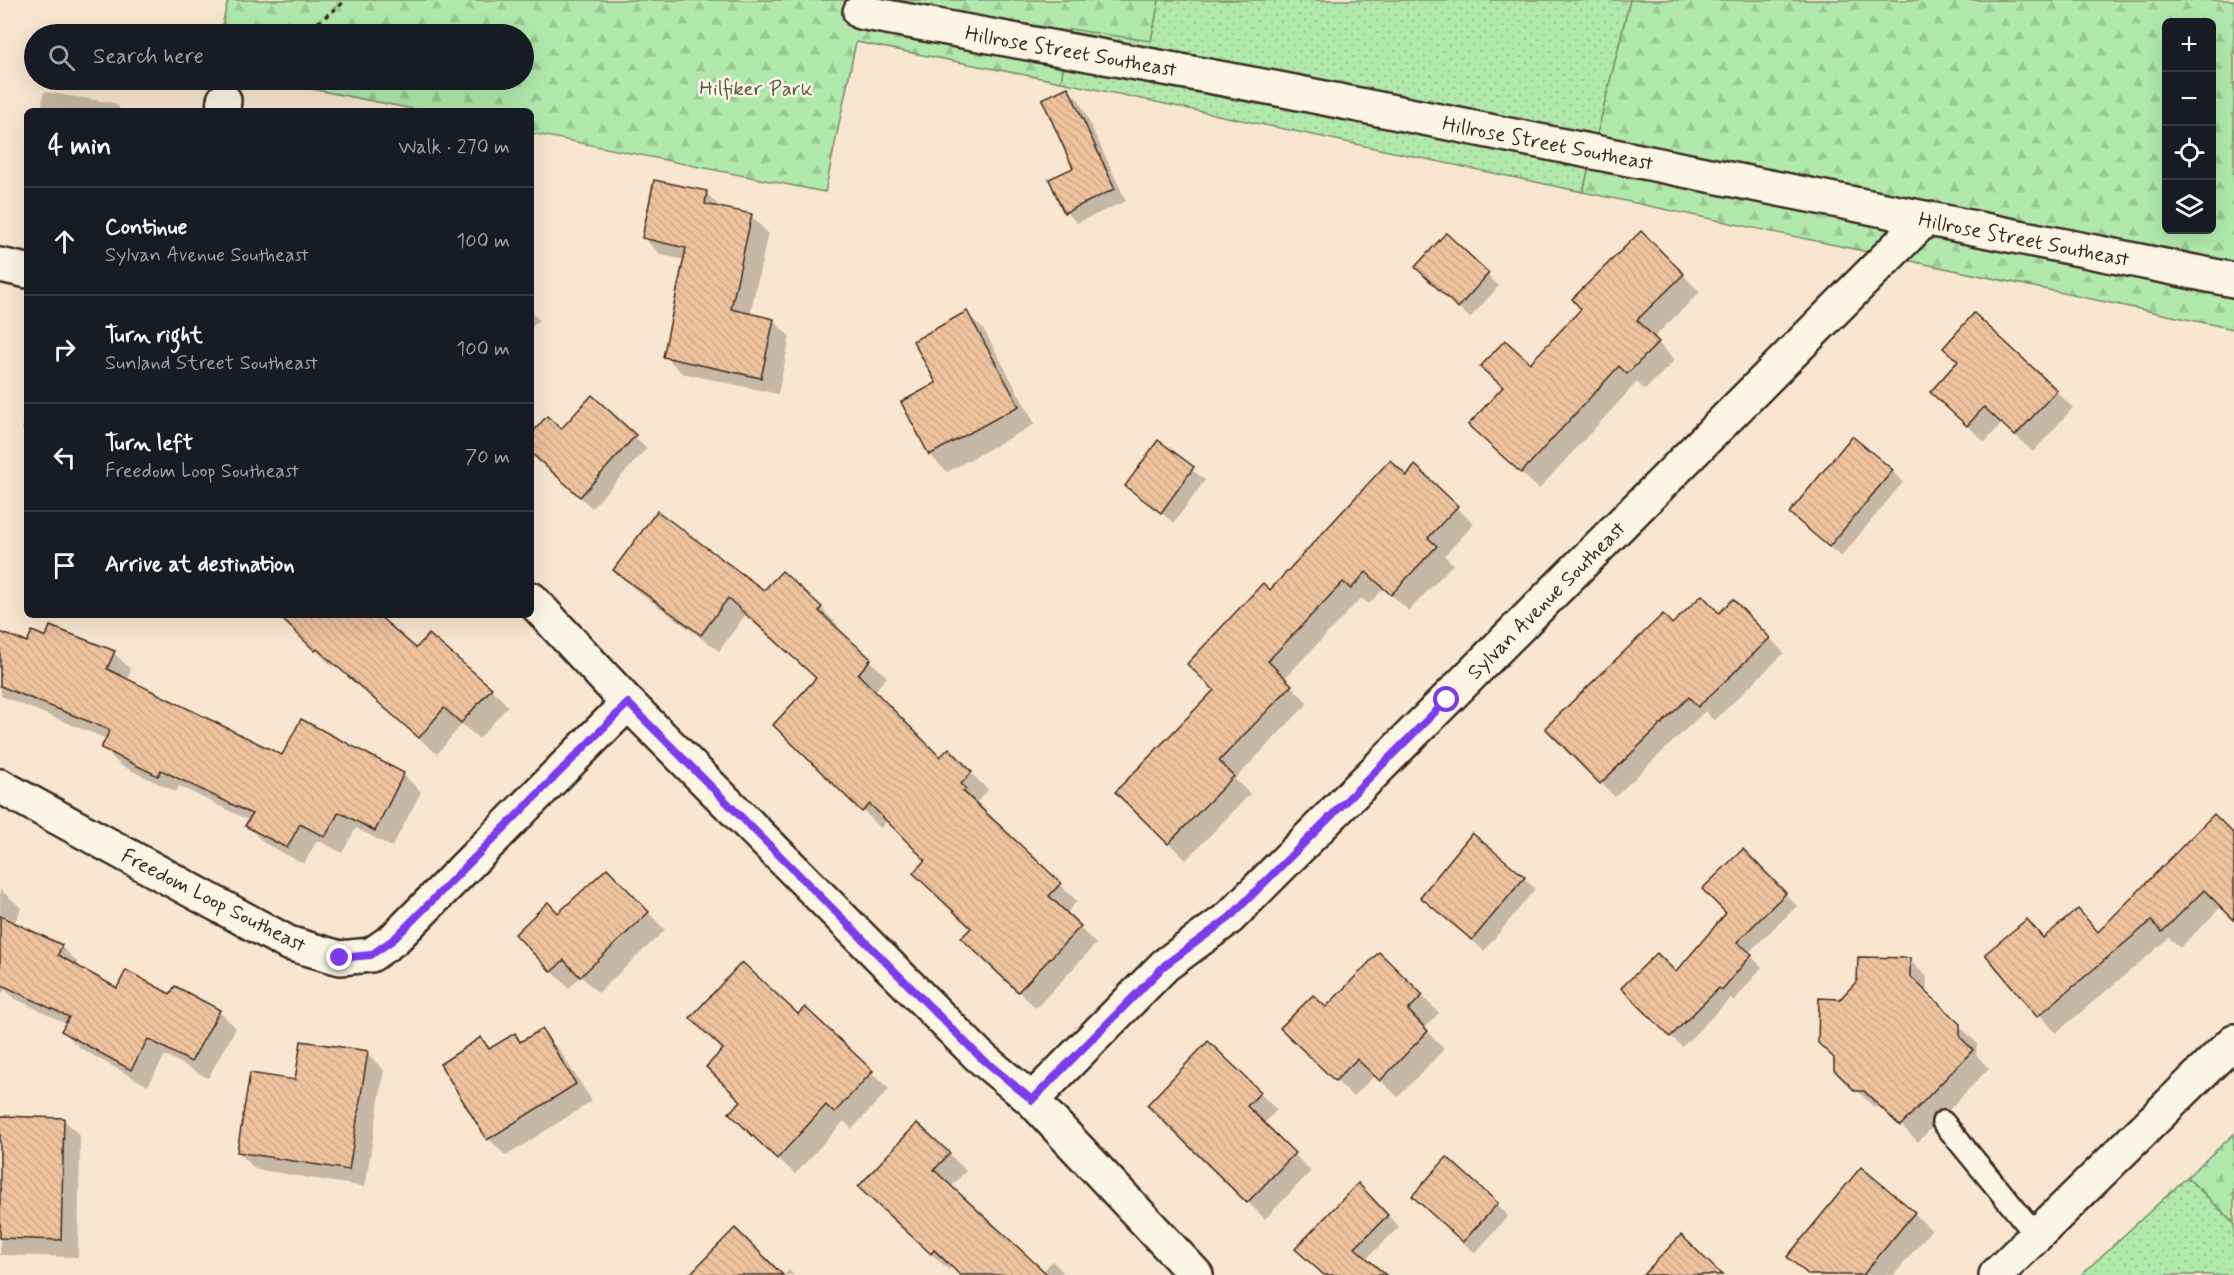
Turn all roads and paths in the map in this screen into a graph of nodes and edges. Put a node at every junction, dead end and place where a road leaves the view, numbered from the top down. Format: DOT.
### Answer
graph roads {
  1 [pos="346,0"];
  2 [pos="860,12"];
  3 [pos="316,24"];
  4 [pos="1925,219"];
  5 [pos="0,266"];
  6 [pos="24,270"];
  7 [pos="2234,280"];
  8 [pos="534,602"];
  9 [pos="628,703"];
  10 [pos="0,786"];
  11 [pos="2234,1041"];
  12 [pos="1032,1100"];
  13 [pos="1943,1122"];
  14 [pos="2036,1235"];
  15 [pos="1196,1275"];
  16 [pos="1996,1275"];
  1 -- 3 [label="path"];
  2 -- 4 [label="street, Hillrose Street Southeast"];
  4 -- 7 [label="street, Hillrose Street Southeast"];
  4 -- 12 [label="street, Sylvan Avenue Southeast"];
  5 -- 6 [label="street"];
  8 -- 9 [label="street"];
  9 -- 10 [label="street, Freedom Loop Southeast"];
  9 -- 12 [label="street"];
  11 -- 14 [label="street"];
  12 -- 15 [label="street"];
  13 -- 14 [label="lane"];
  14 -- 16 [label="street"];
}
